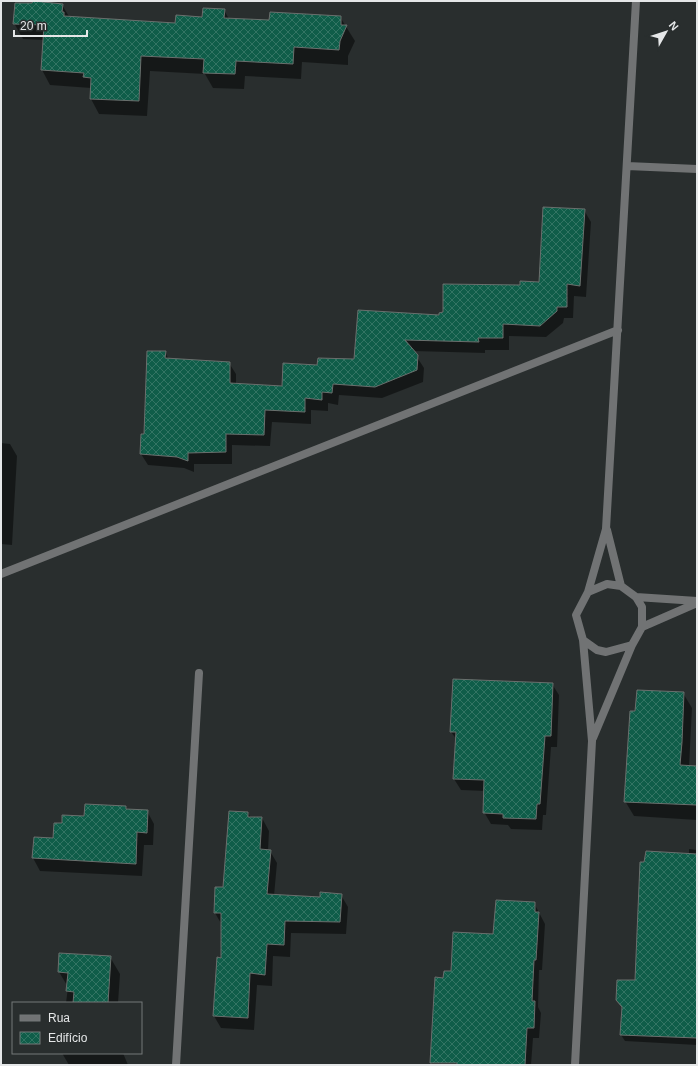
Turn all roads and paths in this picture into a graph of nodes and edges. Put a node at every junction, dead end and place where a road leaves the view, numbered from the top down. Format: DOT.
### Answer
graph roads {
  1 [pos="636,1"];
  2 [pos="627,166"];
  3 [pos="697,169"];
  4 [pos="618,330"];
  5 [pos="606,529"];
  6 [pos="1,574"];
  7 [pos="621,586"];
  8 [pos="588,592"];
  9 [pos="636,597"];
  10 [pos="697,602"];
  11 [pos="642,628"];
  12 [pos="583,640"];
  13 [pos="632,645"];
  14 [pos="199,673"];
  15 [pos="592,741"];
  16 [pos="176,1065"];
  17 [pos="574,1065"];
  1 -- 2 [label="street"];
  2 -- 3 [label="street"];
  2 -- 4 [label="street"];
  4 -- 5 [label="street"];
  4 -- 6 [label="street"];
  5 -- 7 [label="street"];
  5 -- 8 [label="street"];
  7 -- 8 [label="street"];
  7 -- 9 [label="street"];
  8 -- 12 [label="street"];
  9 -- 10 [label="street"];
  9 -- 11 [label="street"];
  10 -- 11 [label="street"];
  11 -- 13 [label="street"];
  12 -- 13 [label="street"];
  12 -- 15 [label="street"];
  13 -- 15 [label="street"];
  14 -- 16 [label="street"];
  15 -- 17 [label="street"];
}
